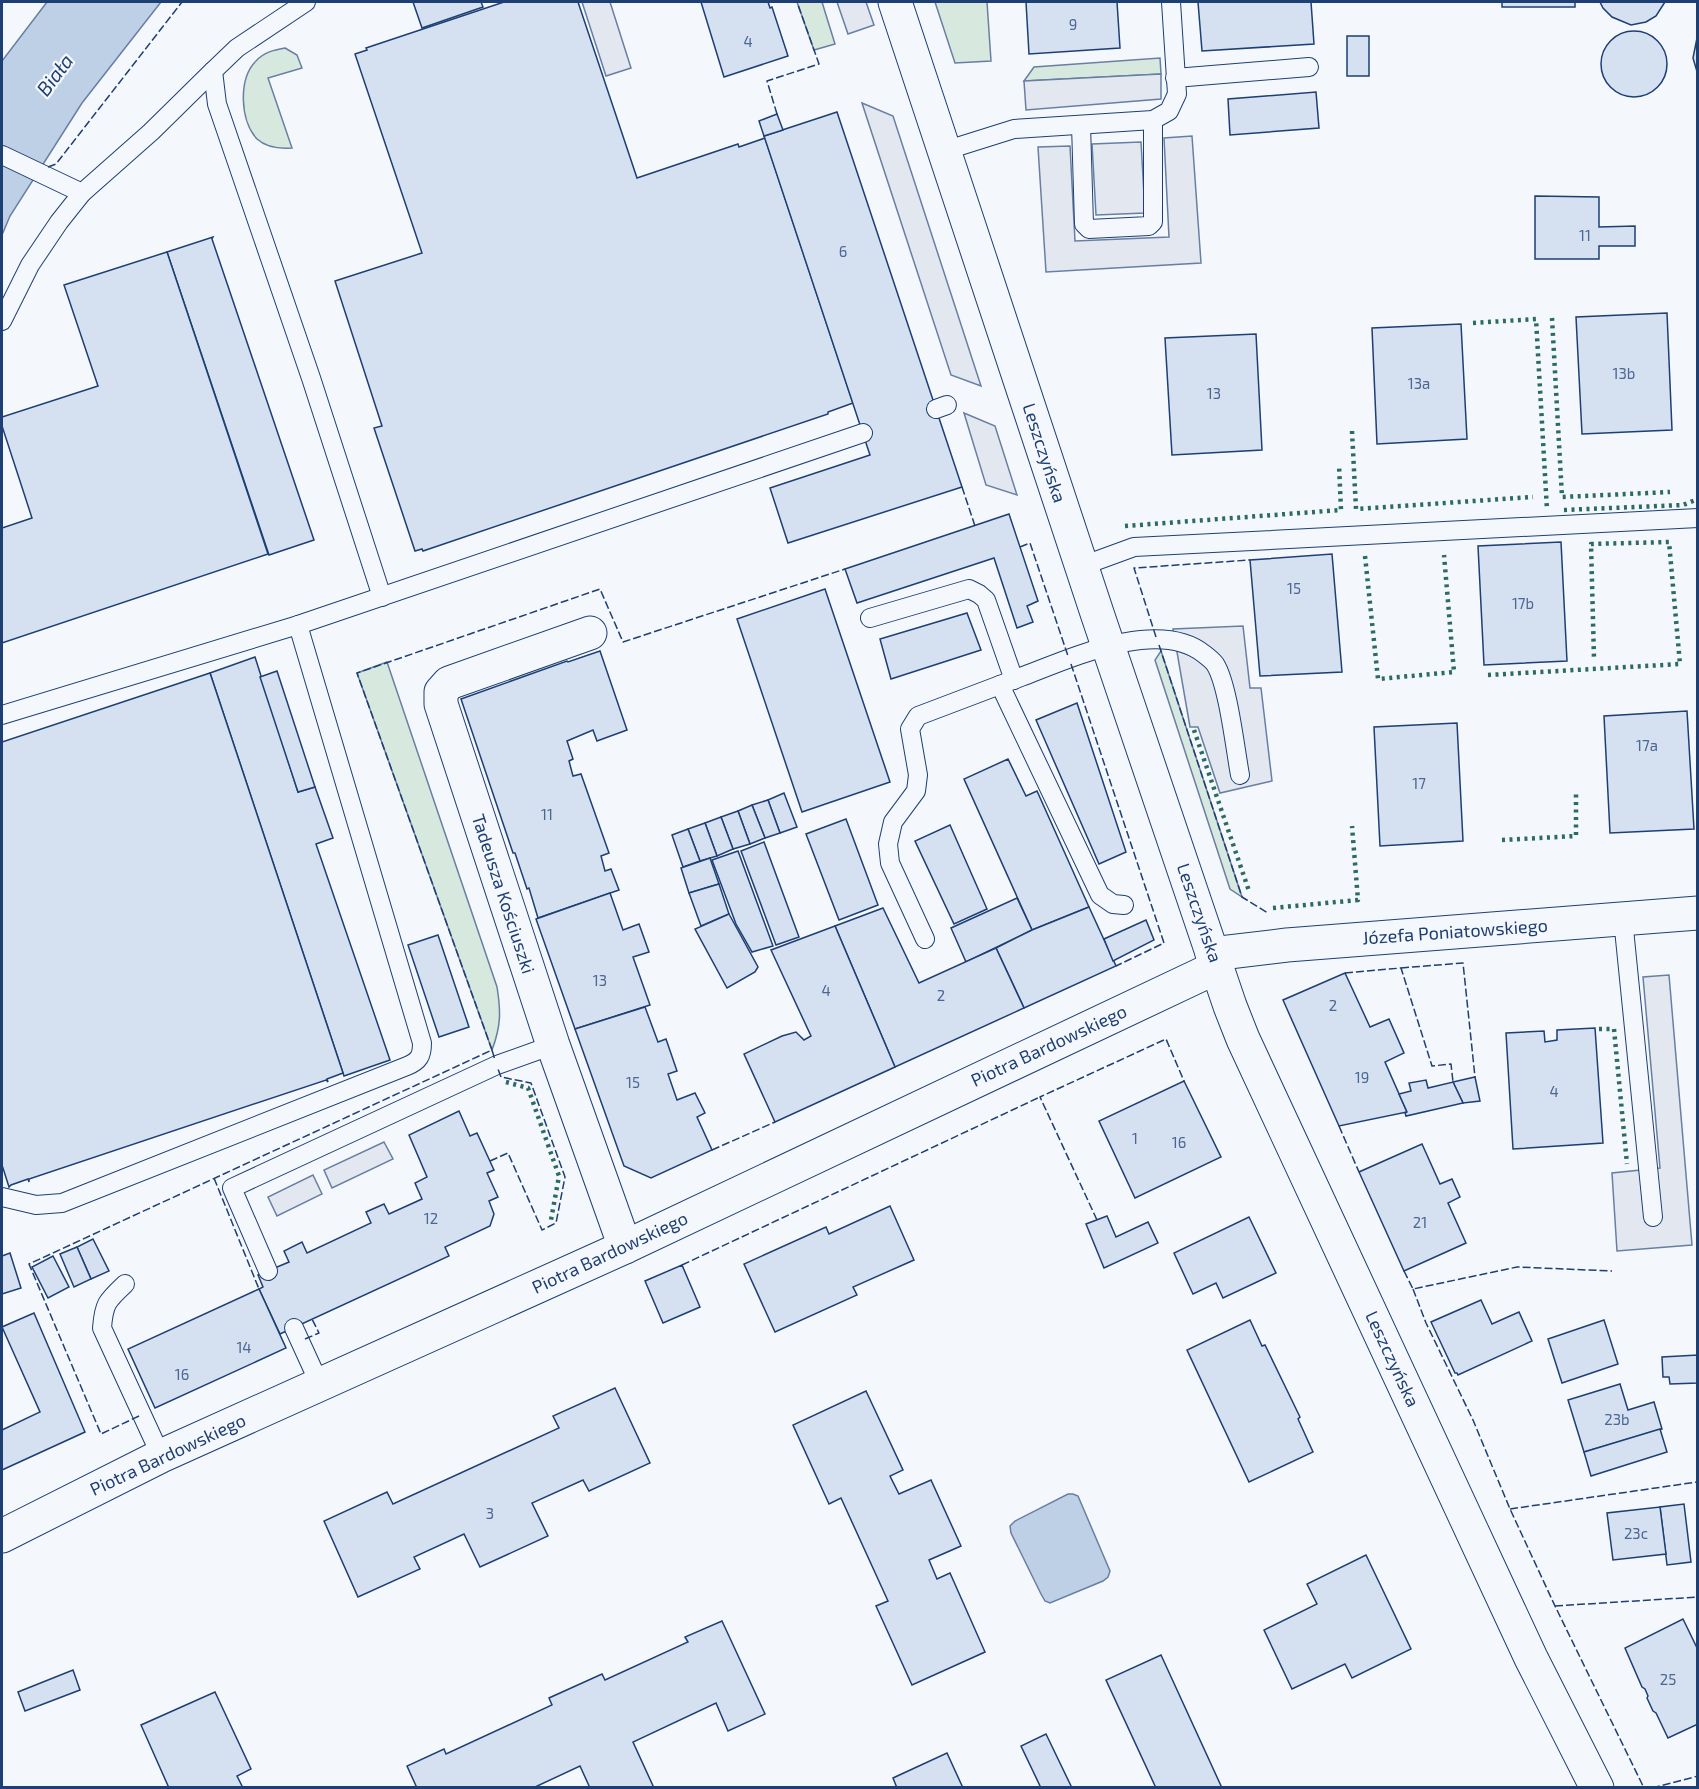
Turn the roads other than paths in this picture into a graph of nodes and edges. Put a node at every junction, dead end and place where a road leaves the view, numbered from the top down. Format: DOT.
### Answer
graph roads {
  1 [pos="306,2"];
  2 [pos="895,2"];
  3 [pos="1171,2"];
  4 [pos="1309,67"];
  5 [pos="213,71"];
  6 [pos="1175,78"];
  7 [pos="1153,120"];
  8 [pos="1081,125"];
  9 [pos="944,151"];
  10 [pos="2,155"];
  11 [pos="82,193"];
  12 [pos="2,321"];
  13 [pos="863,433"];
  14 [pos="1698,518"];
  15 [pos="1082,566"];
  16 [pos="382,597"];
  17 [pos="870,618"];
  18 [pos="298,625"];
  19 [pos="590,633"];
  20 [pos="1109,646"];
  21 [pos="1007,682"];
  22 [pos="2,715"];
  23 [pos="1240,775"];
  24 [pos="1124,905"];
  25 [pos="1698,913"];
  26 [pos="1623,919"];
  27 [pos="925,939"];
  28 [pos="1214,960"];
  29 [pos="554,1046"];
  30 [pos="2,1197"];
  31 [pos="1653,1217"];
  32 [pos="625,1247"];
  33 [pos="268,1271"];
  34 [pos="125,1284"];
  35 [pos="294,1328"];
  36 [pos="320,1385"];
  37 [pos="161,1456"];
  38 [pos="2,1536"];
  39 [pos="1597,1788"];
  1 -- 5 [label="lane"];
  2 -- 9 [label="street, Leszczyńska"];
  3 -- 6 [label="lane"];
  4 -- 6 [label="lane"];
  5 -- 11 [label="lane"];
  5 -- 16 [label="lane"];
  6 -- 7 [label="lane"];
  7 -- 8 [label="lane"];
  7 -- 8 [label="lane"];
  8 -- 9 [label="lane"];
  9 -- 15 [label="street, Leszczyńska"];
  10 -- 11 [label="lane"];
  11 -- 12 [label="lane"];
  13 -- 16 [label="lane"];
  14 -- 15 [label="lane"];
  15 -- 20 [label="street, Leszczyńska"];
  16 -- 18 [label="lane"];
  17 -- 21 [label="lane"];
  18 -- 22 [label="lane"];
  18 -- 30 [label="lane"];
  19 -- 29 [label="street, Tadeusza Kościuszki"];
  20 -- 21 [label="lane"];
  20 -- 23 [label="lane"];
  20 -- 28 [label="street, Leszczyńska"];
  21 -- 24 [label="lane"];
  21 -- 27 [label="lane"];
  25 -- 26 [label="street, Józefa Poniatowskiego"];
  26 -- 28 [label="street, Józefa Poniatowskiego"];
  26 -- 31 [label="lane"];
  28 -- 32 [label="street, Piotra Bardowskiego"];
  28 -- 39 [label="street, Leszczyńska"];
  29 -- 32 [label="street, Tadeusza Kościuszki"];
  29 -- 33 [label="lane"];
  32 -- 36 [label="street, Piotra Bardowskiego"];
  34 -- 37 [label="lane"];
  35 -- 36 [label="lane"];
  36 -- 37 [label="street, Piotra Bardowskiego"];
  37 -- 38 [label="street, Piotra Bardowskiego"];
}
